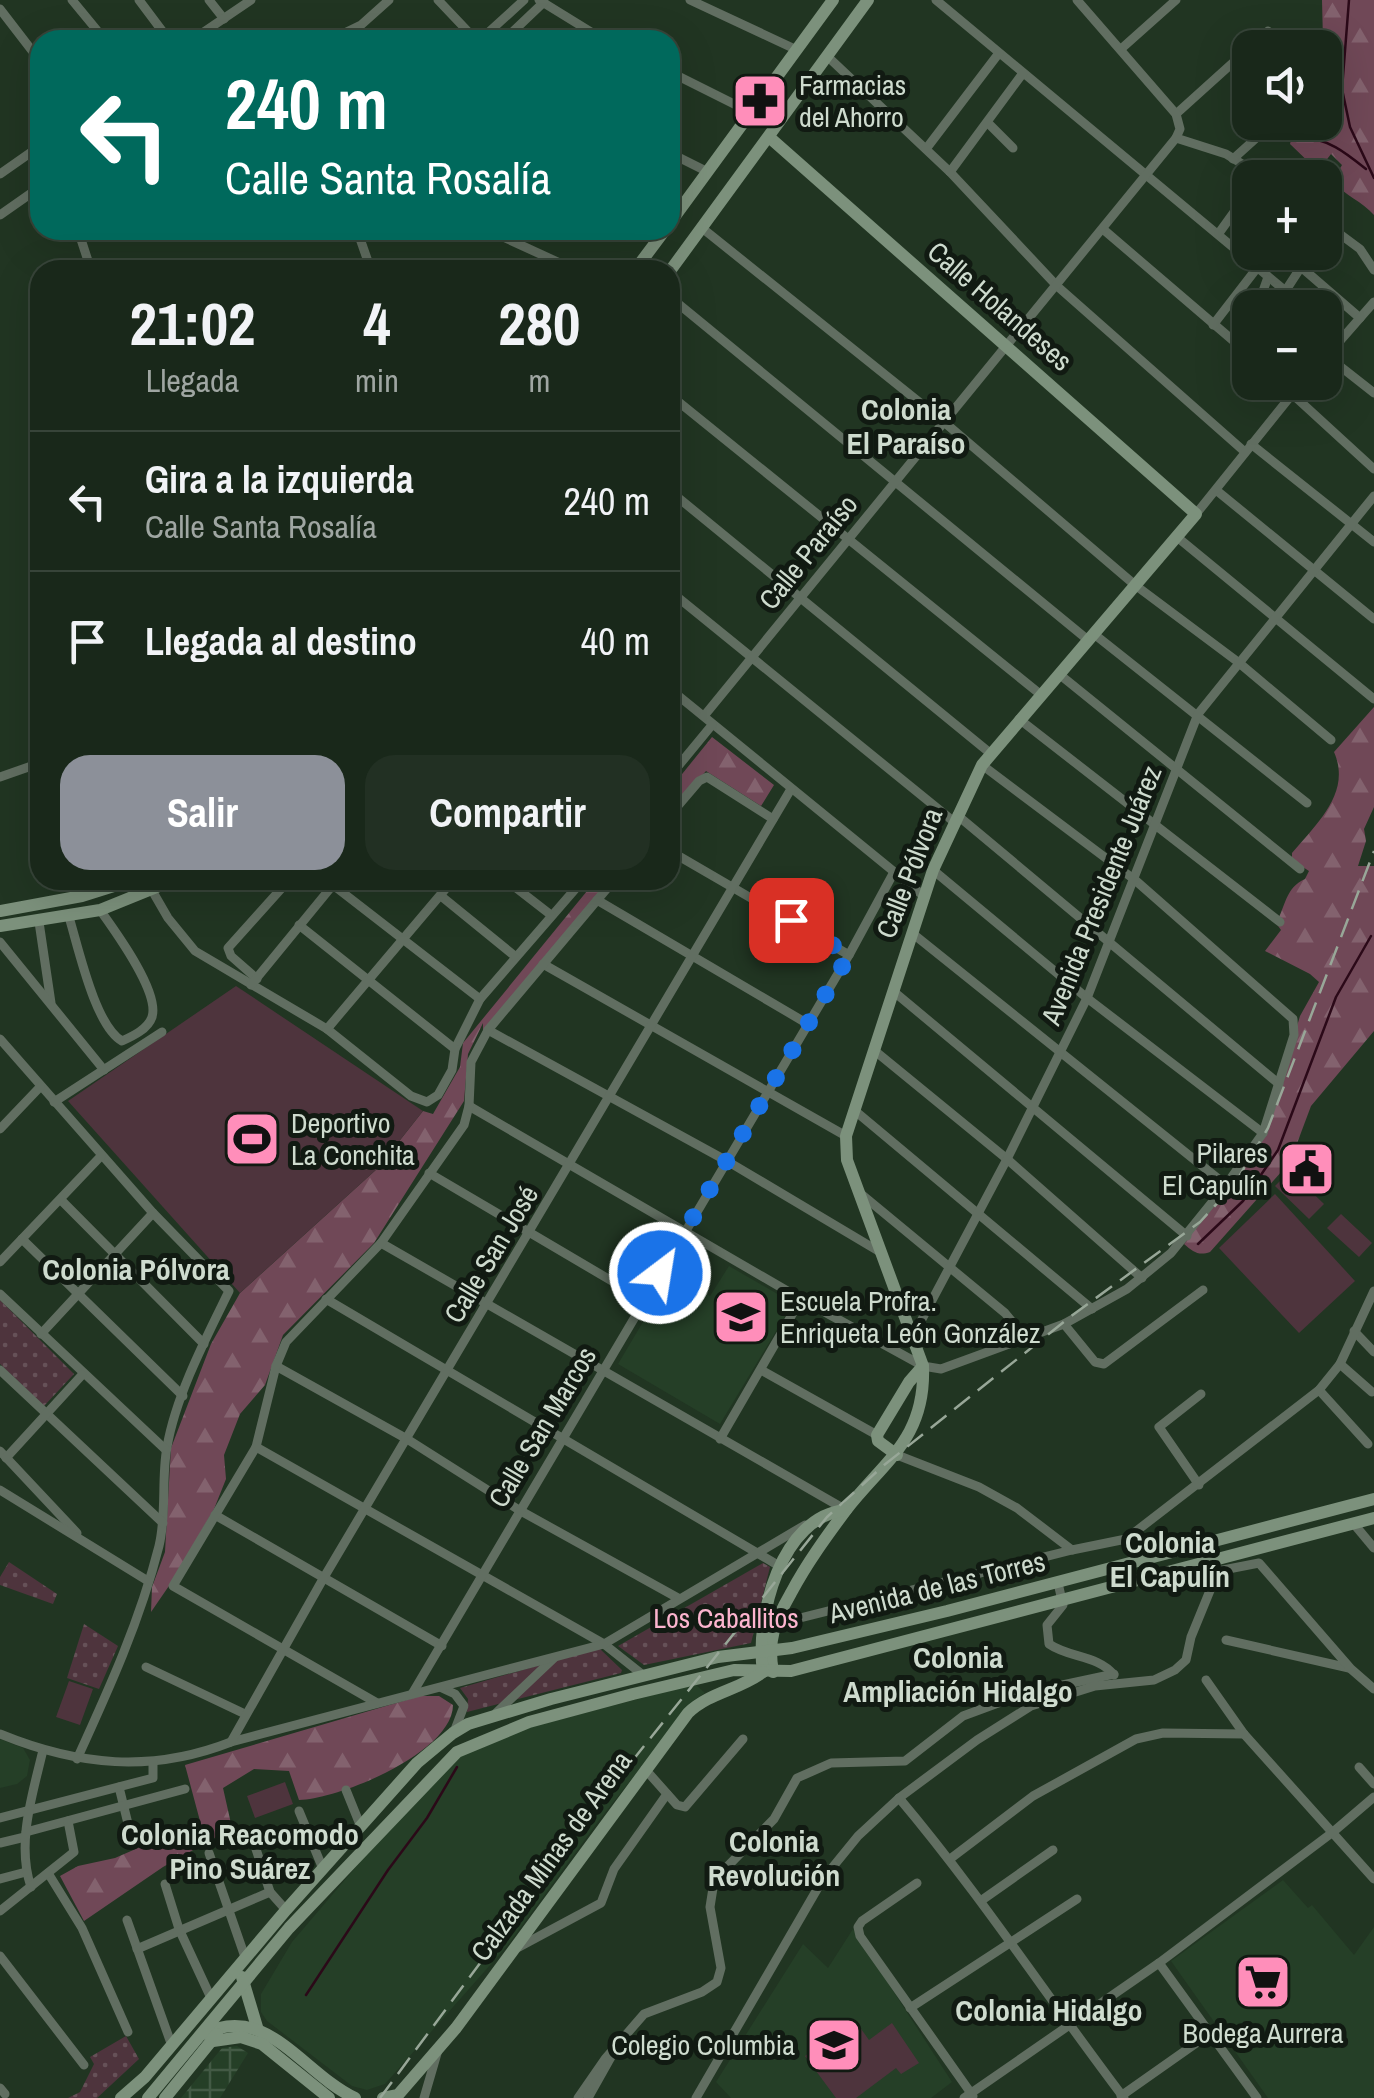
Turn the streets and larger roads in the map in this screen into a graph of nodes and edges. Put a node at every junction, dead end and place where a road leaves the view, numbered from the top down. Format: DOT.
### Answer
graph roads {
  1 [pos="72,0"];
  2 [pos="139,0"];
  3 [pos="209,0"];
  4 [pos="252,0"];
  5 [pos="389,0"];
  6 [pos="438,0"];
  7 [pos="524,0"];
  8 [pos="690,0"];
  9 [pos="833,0"];
  10 [pos="868,0"];
  11 [pos="936,0"];
  12 [pos="1077,0"];
  13 [pos="1176,0"];
  14 [pos="543,1"];
  15 [pos="948,4"];
  16 [pos="0,10"];
  17 [pos="224,18"];
  18 [pos="97,30"];
  19 [pos="162,30"];
  20 [pos="207,30"];
  21 [pos="349,30"];
  22 [pos="468,30"];
  23 [pos="490,30"];
  24 [pos="514,30"];
  25 [pos="588,30"];
  26 [pos="30,48"];
  27 [pos="797,50"];
  28 [pos="1121,50"];
  29 [pos="998,53"];
  30 [pos="828,56"];
  31 [pos="1232,63"];
  32 [pos="1023,74"];
  33 [pos="680,77"];
  34 [pos="752,113"];
  35 [pos="1176,114"];
  36 [pos="988,123"];
  37 [pos="769,137"];
  38 [pos="1176,138"];
  39 [pos="1251,140"];
  40 [pos="1013,148"];
  41 [pos="926,149"];
  42 [pos="30,153"];
  43 [pos="1230,156"];
  44 [pos="680,158"];
  45 [pos="1236,160"];
  46 [pos="708,172"];
  47 [pos="950,172"];
  48 [pos="0,174"];
  49 [pos="1148,174"];
  50 [pos="30,194"];
  51 [pos="680,209"];
  52 [pos="0,214"];
  53 [pos="1232,215"];
  54 [pos="702,228"];
  55 [pos="1104,230"];
  56 [pos="1219,233"];
  57 [pos="1342,236"];
  58 [pos="510,240"];
  59 [pos="1232,245"];
  60 [pos="553,260"];
  61 [pos="678,260"];
  62 [pos="1255,270"];
  63 [pos="1259,270"];
  64 [pos="1374,270"];
  65 [pos="1268,277"];
  66 [pos="1056,286"];
  67 [pos="1263,290"];
  68 [pos="1286,290"];
  69 [pos="1337,290"];
  70 [pos="1342,293"];
  71 [pos="680,305"];
  72 [pos="1369,311"];
  73 [pos="1213,325"];
  74 [pos="1342,338"];
  75 [pos="1232,341"];
  76 [pos="1007,346"];
  77 [pos="1342,369"];
  78 [pos="1374,393"];
  79 [pos="1287,400"];
  80 [pos="1299,400"];
  81 [pos="680,403"];
  82 [pos="944,422"];
  83 [pos="1248,448"];
  84 [pos="1374,469"];
  85 [pos="896,480"];
  86 [pos="1216,490"];
  87 [pos="1374,496"];
  88 [pos="680,499"];
  89 [pos="1196,514"];
  90 [pos="1352,525"];
  91 [pos="1177,537"];
  92 [pos="848,539"];
  93 [pos="1374,542"];
  94 [pos="1314,570"];
  95 [pos="1136,585"];
  96 [pos="801,598"];
  97 [pos="680,599"];
  98 [pos="1276,617"];
  99 [pos="1374,619"];
  100 [pos="1091,637"];
  101 [pos="751,658"];
  102 [pos="1238,662"];
  103 [pos="1058,674"];
  104 [pos="1040,694"];
  105 [pos="680,698"];
  106 [pos="1374,700"];
  107 [pos="1198,714"];
  108 [pos="704,716"];
  109 [pos="1019,719"];
  110 [pos="712,725"];
  111 [pos="1331,740"];
  112 [pos="986,759"];
  113 [pos="680,764"];
  114 [pos="30,767"];
  115 [pos="1177,769"];
  116 [pos="0,777"];
  117 [pos="791,790"];
  118 [pos="1307,802"];
  119 [pos="680,803"];
  120 [pos="955,818"];
  121 [pos="773,819"];
  122 [pos="1155,826"];
  123 [pos="680,856"];
  124 [pos="1300,869"];
  125 [pos="933,870"];
  126 [pos="894,872"];
  127 [pos="1135,880"];
  128 [pos="733,885"];
  129 [pos="95,890"];
  130 [pos="141,890"];
  131 [pos="151,890"];
  132 [pos="280,890"];
  133 [pos="329,890"];
  134 [pos="344,890"];
  135 [pos="446,890"];
  136 [pos="519,890"];
  137 [pos="574,890"];
  138 [pos="606,890"];
  139 [pos="82,896"];
  140 [pos="441,896"];
  141 [pos="925,898"];
  142 [pos="597,900"];
  143 [pos="0,910"];
  144 [pos="100,910"];
  145 [pos="84,913"];
  146 [pos="551,915"];
  147 [pos="70,916"];
  148 [pos="39,922"];
  149 [pos="1280,922"];
  150 [pos="299,925"];
  151 [pos="0,926"];
  152 [pos="912,932"];
  153 [pos="404,938"];
  154 [pos="0,942"];
  155 [pos="1110,942"];
  156 [pos="849,955"];
  157 [pos="691,956"];
  158 [pos="516,957"];
  159 [pos="543,964"];
  160 [pos="369,980"];
  161 [pos="254,982"];
  162 [pos="893,992"];
  163 [pos="1087,998"];
  164 [pos="480,1000"];
  165 [pos="51,1006"];
  166 [pos="808,1024"];
  167 [pos="652,1025"];
  168 [pos="327,1030"];
  169 [pos="488,1030"];
  170 [pos="162,1032"];
  171 [pos="0,1039"];
  172 [pos="455,1048"];
  173 [pos="875,1051"];
  174 [pos="1060,1052"];
  175 [pos="104,1070"];
  176 [pos="1279,1084"];
  177 [pos="40,1087"];
  178 [pos="767,1093"];
  179 [pos="610,1097"];
  180 [pos="54,1102"];
  181 [pos="469,1106"];
  182 [pos="1031,1108"];
  183 [pos="854,1110"];
  184 [pos="0,1129"];
  185 [pos="1263,1133"];
  186 [pos="846,1136"];
  187 [pos="101,1156"];
  188 [pos="1007,1159"];
  189 [pos="727,1161"];
  190 [pos="570,1164"];
  191 [pos="428,1173"];
  192 [pos="1226,1186"];
  193 [pos="858,1191"];
  194 [pos="60,1200"];
  195 [pos="979,1212"];
  196 [pos="153,1213"];
  197 [pos="685,1231"];
  198 [pos="528,1234"];
  199 [pos="1187,1236"];
  200 [pos="22,1240"];
  201 [pos="381,1242"];
  202 [pos="880,1252"];
  203 [pos="116,1253"];
  204 [pos="0,1262"];
  205 [pos="950,1266"];
  206 [pos="1142,1278"];
  207 [pos="1203,1290"];
  208 [pos="1374,1291"];
  209 [pos="79,1293"];
  210 [pos="0,1294"];
  211 [pos="326,1299"];
  212 [pos="800,1299"];
  213 [pos="644,1300"];
  214 [pos="488,1302"];
  215 [pos="1092,1309"];
  216 [pos="1064,1324"];
  217 [pos="1354,1331"];
  218 [pos="41,1334"];
  219 [pos="1024,1336"];
  220 [pos="911,1339"];
  221 [pos="204,1344"];
  222 [pos="1374,1352"];
  223 [pos="1340,1364"];
  224 [pos="276,1366"];
  225 [pos="923,1366"];
  226 [pos="603,1369"];
  227 [pos="0,1370"];
  228 [pos="761,1370"];
  229 [pos="448,1371"];
  230 [pos="82,1375"];
  231 [pos="1320,1390"];
  232 [pos="1372,1392"];
  233 [pos="1200,1394"];
  234 [pos="184,1396"];
  235 [pos="46,1413"];
  236 [pos="877,1436"];
  237 [pos="407,1439"];
  238 [pos="562,1439"];
  239 [pos="720,1439"];
  240 [pos="1368,1444"];
  241 [pos="256,1447"];
  242 [pos="166,1450"];
  243 [pos="898,1454"];
  244 [pos="3,1455"];
  245 [pos="1198,1484"];
  246 [pos="0,1490"];
  247 [pos="1374,1499"];
  248 [pos="366,1508"];
  249 [pos="519,1510"];
  250 [pos="846,1510"];
  251 [pos="215,1515"];
  252 [pos="820,1516"];
  253 [pos="1374,1518"];
  254 [pos="164,1523"];
  255 [pos="1354,1524"];
  256 [pos="85,1541"];
  257 [pos="1374,1548"];
  258 [pos="1072,1550"];
  259 [pos="760,1553"];
  260 [pos="781,1567"];
  261 [pos="481,1576"];
  262 [pos="323,1580"];
  263 [pos="148,1582"];
  264 [pos="1058,1584"];
  265 [pos="678,1598"];
  266 [pos="1062,1600"];
  267 [pos="767,1626"];
  268 [pos="1226,1640"];
  269 [pos="604,1644"];
  270 [pos="442,1646"];
  271 [pos="284,1649"];
  272 [pos="764,1651"];
  273 [pos="556,1656"];
  274 [pos="146,1667"];
  275 [pos="1351,1669"];
  276 [pos="768,1672"];
  277 [pos="642,1675"];
  278 [pos="1116,1678"];
  279 [pos="1206,1680"];
  280 [pos="442,1688"];
  281 [pos="1374,1690"];
  282 [pos="412,1694"];
  283 [pos="378,1703"];
  284 [pos="245,1714"];
  285 [pos="492,1717"];
  286 [pos="453,1733"];
  287 [pos="0,1734"];
  288 [pos="1244,1734"];
  289 [pos="742,1739"];
  290 [pos="232,1742"];
  291 [pos="43,1750"];
  292 [pos="77,1759"];
  293 [pos="152,1762"];
  294 [pos="1359,1766"];
  295 [pos="645,1769"];
  296 [pos="1374,1784"];
  297 [pos="120,1787"];
  298 [pos="184,1789"];
  299 [pos="346,1790"];
  300 [pos="667,1794"];
  301 [pos="1374,1797"];
  302 [pos="899,1798"];
  303 [pos="124,1806"];
  304 [pos="29,1810"];
  305 [pos="299,1811"];
  306 [pos="0,1818"];
  307 [pos="68,1821"];
  308 [pos="361,1827"];
  309 [pos="1333,1832"];
  310 [pos="26,1835"];
  311 [pos="254,1843"];
  312 [pos="0,1844"];
  313 [pos="133,1844"];
  314 [pos="1053,1850"];
  315 [pos="210,1853"];
  316 [pos="950,1859"];
  317 [pos="323,1869"];
  318 [pos="26,1872"];
  319 [pos="48,1873"];
  320 [pos="1374,1878"];
  321 [pos="0,1879"];
  322 [pos="917,1882"];
  323 [pos="165,1884"];
  324 [pos="30,1887"];
  325 [pos="270,1892"];
  326 [pos="982,1900"];
  327 [pos="1078,1900"];
  328 [pos="227,1910"];
  329 [pos="286,1910"];
  330 [pos="0,1911"];
  331 [pos="127,1920"];
  332 [pos="180,1929"];
  333 [pos="1012,1942"];
  334 [pos="136,1948"];
  335 [pos="511,1951"];
  336 [pos="0,1956"];
  337 [pos="242,1960"];
  338 [pos="1159,1963"];
  339 [pos="242,1982"];
  340 [pos="210,1998"];
  341 [pos="910,2008"];
  342 [pos="218,2020"];
  343 [pos="258,2027"];
  344 [pos="1070,2027"];
  345 [pos="128,2032"];
  346 [pos="1209,2034"];
  347 [pos="207,2038"];
  348 [pos="172,2046"];
  349 [pos="616,2046"];
  350 [pos="439,2048"];
  351 [pos="84,2065"];
  352 [pos="699,2094"];
  353 [pos="970,2097"];
  354 [pos="1122,2097"];
  355 [pos="121,2098"];
  356 [pos="148,2098"];
  357 [pos="165,2098"];
  358 [pos="329,2098"];
  359 [pos="355,2098"];
  360 [pos="383,2098"];
  361 [pos="424,2098"];
  362 [pos="578,2098"];
  363 [pos="588,2098"];
  364 [pos="713,2098"];
  365 [pos="1257,2098"];
  1 -- 18 [label="street"];
  2 -- 19 [label="street"];
  3 -- 17 [label="street"];
  4 -- 17 [label="street"];
  5 -- 21 [label="street"];
  6 -- 22 [label="street"];
  7 -- 23 [label="street"];
  8 -- 27 [label="street"];
  9 -- 27 [label="street"];
  10 -- 30 [label="street"];
  11 -- 15 [label="street"];
  12 -- 28 [label="street"];
  13 -- 28 [label="street"];
  14 -- 24 [label="street"];
  14 -- 25 [label="street"];
  15 -- 29 [label="street"];
  16 -- 26 [label="street"];
  17 -- 20 [label="street"];
  27 -- 34 [label="street"];
  28 -- 35 [label="street"];
  29 -- 32 [label="street"];
  29 -- 41 [label="street"];
  30 -- 37 [label="street"];
  30 -- 41 [label="street"];
  31 -- 35 [label="street"];
  32 -- 36 [label="street"];
  32 -- 49 [label="street"];
  33 -- 34 [label="street"];
  34 -- 46 [label="street"];
  35 -- 38 [label="street"];
  36 -- 40 [label="street"];
  36 -- 47 [label="street"];
  37 -- 54 [label="street"];
  37 -- 76 [label="street, Calle Holandeses"];
  38 -- 43 [label="street"];
  38 -- 49 [label="street, Calle Paraíso"];
  39 -- 43 [label="street"];
  41 -- 47 [label="street"];
  42 -- 48 [label="street"];
  43 -- 45 [label="street"];
  44 -- 46 [label="street"];
  46 -- 51 [label="street"];
  47 -- 66 [label="street"];
  49 -- 55 [label="street, Calle Paraíso"];
  49 -- 56 [label="street"];
  50 -- 52 [label="street"];
  53 -- 56 [label="street"];
  54 -- 61 [label="street"];
  54 -- 82 [label="street"];
  55 -- 66 [label="street, Calle Paraíso"];
  55 -- 73 [label="street"];
  56 -- 59 [label="street"];
  57 -- 64 [label="street"];
  58 -- 60 [label="street"];
  62 -- 73 [label="street"];
  63 -- 65 [label="street"];
  65 -- 67 [label="street"];
  65 -- 68 [label="street"];
  66 -- 76 [label="street, Calle Paraíso"];
  66 -- 83 [label="street"];
  68 -- 69 [label="street"];
  70 -- 72 [label="street"];
  71 -- 85 [label="street"];
  72 -- 74 [label="street"];
  73 -- 75 [label="street"];
  76 -- 82 [label="street, Calle Paraíso"];
  76 -- 89 [label="street, Calle Holandeses"];
  77 -- 78 [label="street"];
  79 -- 83 [label="street, Calle Pólvora"];
  80 -- 84 [label="street"];
  81 -- 92 [label="street"];
  82 -- 85 [label="street, Calle Paraíso"];
  82 -- 95 [label="street"];
  83 -- 86 [label="street, Calle Pólvora"];
  83 -- 90 [label="street"];
  85 -- 92 [label="street, Calle Paraíso"];
  85 -- 100 [label="street"];
  86 -- 89 [label="street, Calle Pólvora"];
  86 -- 94 [label="street"];
  87 -- 90 [label="street, Avenida Presidente Juárez"];
  88 -- 96 [label="street"];
  89 -- 91 [label="street, Calle Pólvora"];
  90 -- 93 [label="street"];
  90 -- 94 [label="street, Avenida Presidente Juárez"];
  91 -- 95 [label="street, Calle Pólvora"];
  91 -- 98 [label="street"];
  92 -- 96 [label="street, Calle Paraíso"];
  92 -- 104 [label="street"];
  94 -- 98 [label="street, Avenida Presidente Juárez"];
  94 -- 99 [label="street"];
  95 -- 100 [label="street, Calle Pólvora"];
  95 -- 102 [label="street"];
  96 -- 101 [label="street, Calle Paraíso"];
  96 -- 112 [label="street"];
  97 -- 101 [label="street"];
  98 -- 102 [label="street, Avenida Presidente Juárez"];
  98 -- 106 [label="street"];
  100 -- 103 [label="street, Calle Pólvora"];
  100 -- 107 [label="street"];
  101 -- 108 [label="street, Calle Paraíso"];
  101 -- 120 [label="street"];
  102 -- 107 [label="street, Avenida Presidente Juárez"];
  102 -- 111 [label="street"];
  103 -- 104 [label="street, Calle Pólvora"];
  103 -- 115 [label="street"];
  104 -- 109 [label="street, Calle Pólvora"];
  105 -- 108 [label="street"];
  107 -- 115 [label="street, Avenida Presidente Juárez"];
  107 -- 118 [label="street"];
  108 -- 110 [label="street"];
  109 -- 112 [label="street, Calle Pólvora"];
  109 -- 122 [label="street"];
  110 -- 113 [label="street"];
  110 -- 117 [label="street"];
  112 -- 120 [label="street, Calle Pólvora"];
  112 -- 127 [label="street"];
  114 -- 116 [label="street"];
  115 -- 122 [label="street, Avenida Presidente Juárez"];
  115 -- 124 [label="street"];
  117 -- 121 [label="street, Calle San José"];
  117 -- 126 [label="street"];
  119 -- 121 [label="street"];
  120 -- 125 [label="street, Calle Pólvora"];
  120 -- 155 [label="street"];
  121 -- 128 [label="street, Calle San José"];
  122 -- 127 [label="street, Avenida Presidente Juárez"];
  122 -- 149 [label="street"];
  123 -- 128 [label="street"];
  125 -- 141 [label="street, Calle Pólvora"];
  125 -- 163 [label="street"];
  126 -- 141 [label="street"];
  126 -- 156 [label="street, Calle San Marcos"];
  127 -- 155 [label="street, Avenida Presidente Juárez"];
  127 -- 176 [label="street"];
  128 -- 156 [label="street"];
  128 -- 157 [label="street, Calle San José"];
  129 -- 139 [label="street"];
  130 -- 144 [label="street"];
  131 -- 161 [label="street"];
  132 -- 161 [label="street"];
  133 -- 150 [label="street"];
  134 -- 153 [label="street"];
  135 -- 140 [label="street"];
  136 -- 146 [label="street"];
  137 -- 146 [label="street"];
  138 -- 142 [label="street"];
  139 -- 143 [label="street"];
  139 -- 145 [label="street"];
  140 -- 153 [label="street"];
  140 -- 158 [label="street"];
  141 -- 152 [label="street, Calle Pólvora"];
  142 -- 157 [label="street"];
  142 -- 159 [label="street"];
  144 -- 145 [label="street"];
  144 -- 147 [label="street"];
  145 -- 147 [label="street"];
  146 -- 158 [label="street"];
  147 -- 148 [label="street"];
  148 -- 151 [label="street"];
  148 -- 165 [label="street"];
  150 -- 160 [label="street"];
  150 -- 161 [label="street"];
  152 -- 162 [label="street, Calle Pólvora"];
  152 -- 174 [label="street"];
  153 -- 160 [label="street"];
  153 -- 164 [label="street"];
  154 -- 165 [label="street"];
  155 -- 163 [label="street, Avenida Presidente Juárez"];
  155 -- 176 [label="street"];
  156 -- 166 [label="street, Calle San Marcos"];
  157 -- 166 [label="street"];
  157 -- 167 [label="street, Calle San José"];
  158 -- 164 [label="street"];
  159 -- 167 [label="street"];
  159 -- 169 [label="street"];
  160 -- 168 [label="street"];
  160 -- 172 [label="street"];
  161 -- 168 [label="street"];
  162 -- 173 [label="street, Calle Pólvora"];
  162 -- 182 [label="street"];
  163 -- 174 [label="street, Avenida Presidente Juárez"];
  163 -- 185 [label="street"];
  164 -- 172 [label="street"];
  165 -- 175 [label="street"];
  166 -- 178 [label="street, Calle San Marcos"];
  167 -- 178 [label="street"];
  167 -- 179 [label="street, Calle San José"];
  168 -- 172 [label="street"];
  169 -- 179 [label="street"];
  169 -- 181 [label="street"];
  170 -- 175 [label="street"];
  171 -- 177 [label="street"];
  173 -- 183 [label="street, Calle Pólvora"];
  173 -- 188 [label="street"];
  174 -- 182 [label="street, Avenida Presidente Juárez"];
  174 -- 192 [label="street"];
  175 -- 180 [label="street"];
  176 -- 185 [label="street"];
  177 -- 180 [label="street"];
  177 -- 184 [label="street"];
  178 -- 186 [label="street"];
  178 -- 189 [label="street, Calle San Marcos"];
  179 -- 189 [label="street"];
  179 -- 190 [label="street, Calle San José"];
  180 -- 187 [label="street"];
  181 -- 190 [label="street"];
  181 -- 191 [label="street"];
  182 -- 188 [label="street, Avenida Presidente Juárez"];
  182 -- 199 [label="street"];
  183 -- 186 [label="street, Calle Pólvora"];
  183 -- 195 [label="street"];
  185 -- 192 [label="street"];
  186 -- 193 [label="street, Calle Pólvora"];
  187 -- 194 [label="street"];
  187 -- 196 [label="street"];
  188 -- 195 [label="street, Avenida Presidente Juárez"];
  188 -- 206 [label="street"];
  189 -- 197 [label="street, Calle San Marcos"];
  189 -- 202 [label="street"];
  190 -- 197 [label="street"];
  190 -- 198 [label="street, Calle San José"];
  191 -- 198 [label="street"];
  191 -- 201 [label="street"];
  192 -- 199 [label="street"];
  193 -- 202 [label="street, Calle Pólvora"];
  193 -- 205 [label="street"];
  194 -- 200 [label="street"];
  194 -- 203 [label="street"];
  195 -- 205 [label="street, Avenida Presidente Juárez"];
  195 -- 215 [label="street"];
  196 -- 203 [label="street"];
  196 -- 221 [label="street"];
  197 -- 212 [label="street"];
  197 -- 213 [label="street, Calle San Marcos"];
  198 -- 213 [label="street"];
  198 -- 214 [label="street, Calle San José"];
  199 -- 206 [label="street"];
  200 -- 204 [label="street"];
  200 -- 209 [label="street"];
  201 -- 211 [label="street"];
  201 -- 214 [label="street"];
  202 -- 220 [label="street, Calle Pólvora"];
  203 -- 209 [label="street"];
  203 -- 221 [label="street"];
  205 -- 219 [label="street"];
  205 -- 220 [label="street, Avenida Presidente Juárez"];
  206 -- 215 [label="street"];
  207 -- 216 [label="street"];
  208 -- 217 [label="street"];
  209 -- 218 [label="street"];
  209 -- 234 [label="street"];
  210 -- 218 [label="street"];
  211 -- 224 [label="street"];
  211 -- 229 [label="street"];
  212 -- 225 [label="street"];
  212 -- 228 [label="street"];
  213 -- 226 [label="street, Calle San Marcos"];
  214 -- 226 [label="street"];
  214 -- 229 [label="street, Calle San José"];
  215 -- 216 [label="street"];
  216 -- 219 [label="street"];
  217 -- 222 [label="street"];
  217 -- 223 [label="street"];
  218 -- 230 [label="street"];
  219 -- 225 [label="street"];
  220 -- 225 [label="street, Calle Pólvora"];
  221 -- 234 [label="street"];
  223 -- 231 [label="street"];
  223 -- 232 [label="street"];
  224 -- 237 [label="street"];
  224 -- 241 [label="street"];
  225 -- 236 [label="street"];
  225 -- 243 [label="street"];
  226 -- 238 [label="street, Calle San Marcos"];
  226 -- 239 [label="street"];
  227 -- 235 [label="street"];
  228 -- 236 [label="street"];
  228 -- 239 [label="street"];
  229 -- 237 [label="street, Calle San José"];
  229 -- 238 [label="street"];
  230 -- 235 [label="street"];
  230 -- 242 [label="street"];
  231 -- 240 [label="street"];
  231 -- 245 [label="street"];
  233 -- 245 [label="street"];
  234 -- 242 [label="street"];
  235 -- 244 [label="street"];
  235 -- 254 [label="street"];
  236 -- 243 [label="street"];
  237 -- 248 [label="street, Calle San José"];
  237 -- 249 [label="street"];
  238 -- 249 [label="street, Calle San Marcos"];
  238 -- 259 [label="street"];
  239 -- 250 [label="street"];
  241 -- 248 [label="street"];
  241 -- 251 [label="street"];
  242 -- 254 [label="street"];
  243 -- 250 [label="street"];
  243 -- 258 [label="street"];
  244 -- 256 [label="street"];
  245 -- 258 [label="street"];
  246 -- 256 [label="street"];
  247 -- 264 [label="street, Avenida de las Torres"];
  248 -- 261 [label="street"];
  248 -- 262 [label="street, Calle San José"];
  249 -- 261 [label="street, Calle San Marcos"];
  249 -- 265 [label="street"];
  250 -- 252 [label="street"];
  250 -- 267 [label="street"];
  251 -- 262 [label="street"];
  251 -- 271 [label="street"];
  252 -- 259 [label="street"];
  252 -- 260 [label="street"];
  253 -- 255 [label="street, Avenida de las Torres"];
  254 -- 263 [label="street"];
  255 -- 257 [label="street"];
  255 -- 266 [label="street, Avenida de las Torres"];
  256 -- 263 [label="street"];
  258 -- 267 [label="street"];
  259 -- 260 [label="street"];
  259 -- 265 [label="street"];
  260 -- 267 [label="street"];
  261 -- 269 [label="street"];
  261 -- 270 [label="street, Calle San Marcos"];
  262 -- 270 [label="street"];
  262 -- 271 [label="street, Calle San José"];
  263 -- 292 [label="street"];
  264 -- 266 [label="street"];
  264 -- 272 [label="street, Avenida de las Torres"];
  265 -- 269 [label="street"];
  266 -- 276 [label="street, Avenida de las Torres"];
  266 -- 278 [label="street"];
  267 -- 272 [label="street"];
  268 -- 275 [label="street"];
  269 -- 273 [label="street"];
  269 -- 277 [label="street"];
  270 -- 282 [label="street, Calle San Marcos"];
  271 -- 283 [label="street"];
  271 -- 284 [label="street, Calle San José"];
  272 -- 276 [label="street"];
  272 -- 277 [label="street, Avenida de las Torres"];
  273 -- 280 [label="street"];
  273 -- 285 [label="street"];
  274 -- 284 [label="street"];
  275 -- 278 [label="street"];
  275 -- 281 [label="street"];
  276 -- 295 [label="street, Calzada Minas de Arena"];
  276 -- 339 [label="street, Avenida de las Torres"];
  277 -- 285 [label="street, Avenida de las Torres"];
  278 -- 302 [label="street"];
  278 -- 349 [label="street"];
  279 -- 288 [label="street"];
  280 -- 282 [label="street"];
  280 -- 286 [label="street"];
  282 -- 283 [label="street"];
  283 -- 290 [label="street"];
  284 -- 290 [label="street, Calle San José"];
  285 -- 286 [label="street, Avenida de las Torres"];
  286 -- 308 [label="street, Avenida de las Torres"];
  287 -- 291 [label="street"];
  288 -- 309 [label="street"];
  288 -- 316 [label="street"];
  289 -- 300 [label="street"];
  290 -- 293 [label="street"];
  291 -- 292 [label="street"];
  291 -- 304 [label="street"];
  292 -- 293 [label="street"];
  293 -- 297 [label="street"];
  294 -- 296 [label="street"];
  295 -- 300 [label="street"];
  295 -- 335 [label="street, Calzada Minas de Arena"];
  297 -- 303 [label="street"];
  297 -- 304 [label="street"];
  298 -- 303 [label="street"];
  299 -- 308 [label="street"];
  300 -- 335 [label="street"];
  301 -- 309 [label="street"];
  302 -- 316 [label="street"];
  302 -- 352 [label="street"];
  303 -- 307 [label="street"];
  303 -- 313 [label="street"];
  304 -- 306 [label="street"];
  304 -- 310 [label="street"];
  305 -- 317 [label="street"];
  307 -- 310 [label="street"];
  307 -- 319 [label="street"];
  308 -- 317 [label="street, Avenida de las Torres"];
  309 -- 320 [label="street"];
  309 -- 338 [label="street"];
  310 -- 312 [label="street"];
  310 -- 318 [label="street"];
  311 -- 325 [label="street"];
  314 -- 326 [label="street"];
  315 -- 328 [label="street"];
  316 -- 326 [label="street"];
  317 -- 329 [label="street, Avenida de las Torres"];
  318 -- 321 [label="street"];
  318 -- 324 [label="street"];
  319 -- 324 [label="street"];
  319 -- 345 [label="street"];
  322 -- 341 [label="street"];
  323 -- 332 [label="street"];
  324 -- 330 [label="street"];
  325 -- 328 [label="street"];
  325 -- 329 [label="street"];
  326 -- 333 [label="street"];
  327 -- 333 [label="street"];
  328 -- 332 [label="street"];
  328 -- 337 [label="street"];
  329 -- 337 [label="street, Avenida de las Torres"];
  331 -- 334 [label="street"];
  332 -- 334 [label="street"];
  332 -- 340 [label="street"];
  333 -- 341 [label="street"];
  333 -- 344 [label="street"];
  334 -- 348 [label="street"];
  335 -- 350 [label="street, Calzada Minas de Arena"];
  336 -- 351 [label="street"];
  337 -- 339 [label="street"];
  337 -- 340 [label="street, Avenida de las Torres"];
  338 -- 344 [label="street"];
  338 -- 346 [label="street"];
  339 -- 342 [label="street, Avenida de las Torres"];
  339 -- 343 [label="street"];
  340 -- 342 [label="street"];
  340 -- 348 [label="street, Avenida de las Torres"];
  341 -- 353 [label="street"];
  342 -- 343 [label="street"];
  342 -- 347 [label="street, Avenida de las Torres"];
  343 -- 359 [label="street"];
  344 -- 353 [label="street"];
  344 -- 354 [label="street"];
  346 -- 354 [label="street"];
  346 -- 365 [label="street"];
  347 -- 356 [label="street, Avenida de las Torres"];
  347 -- 357 [label="street, Avenida de las Torres"];
  347 -- 358 [label="street"];
  348 -- 355 [label="street, Avenida de las Torres"];
  349 -- 362 [label="street"];
  349 -- 363 [label="street"];
  350 -- 360 [label="street, Calzada Minas de Arena"];
  350 -- 361 [label="street"];
  352 -- 364 [label="street"];
}
